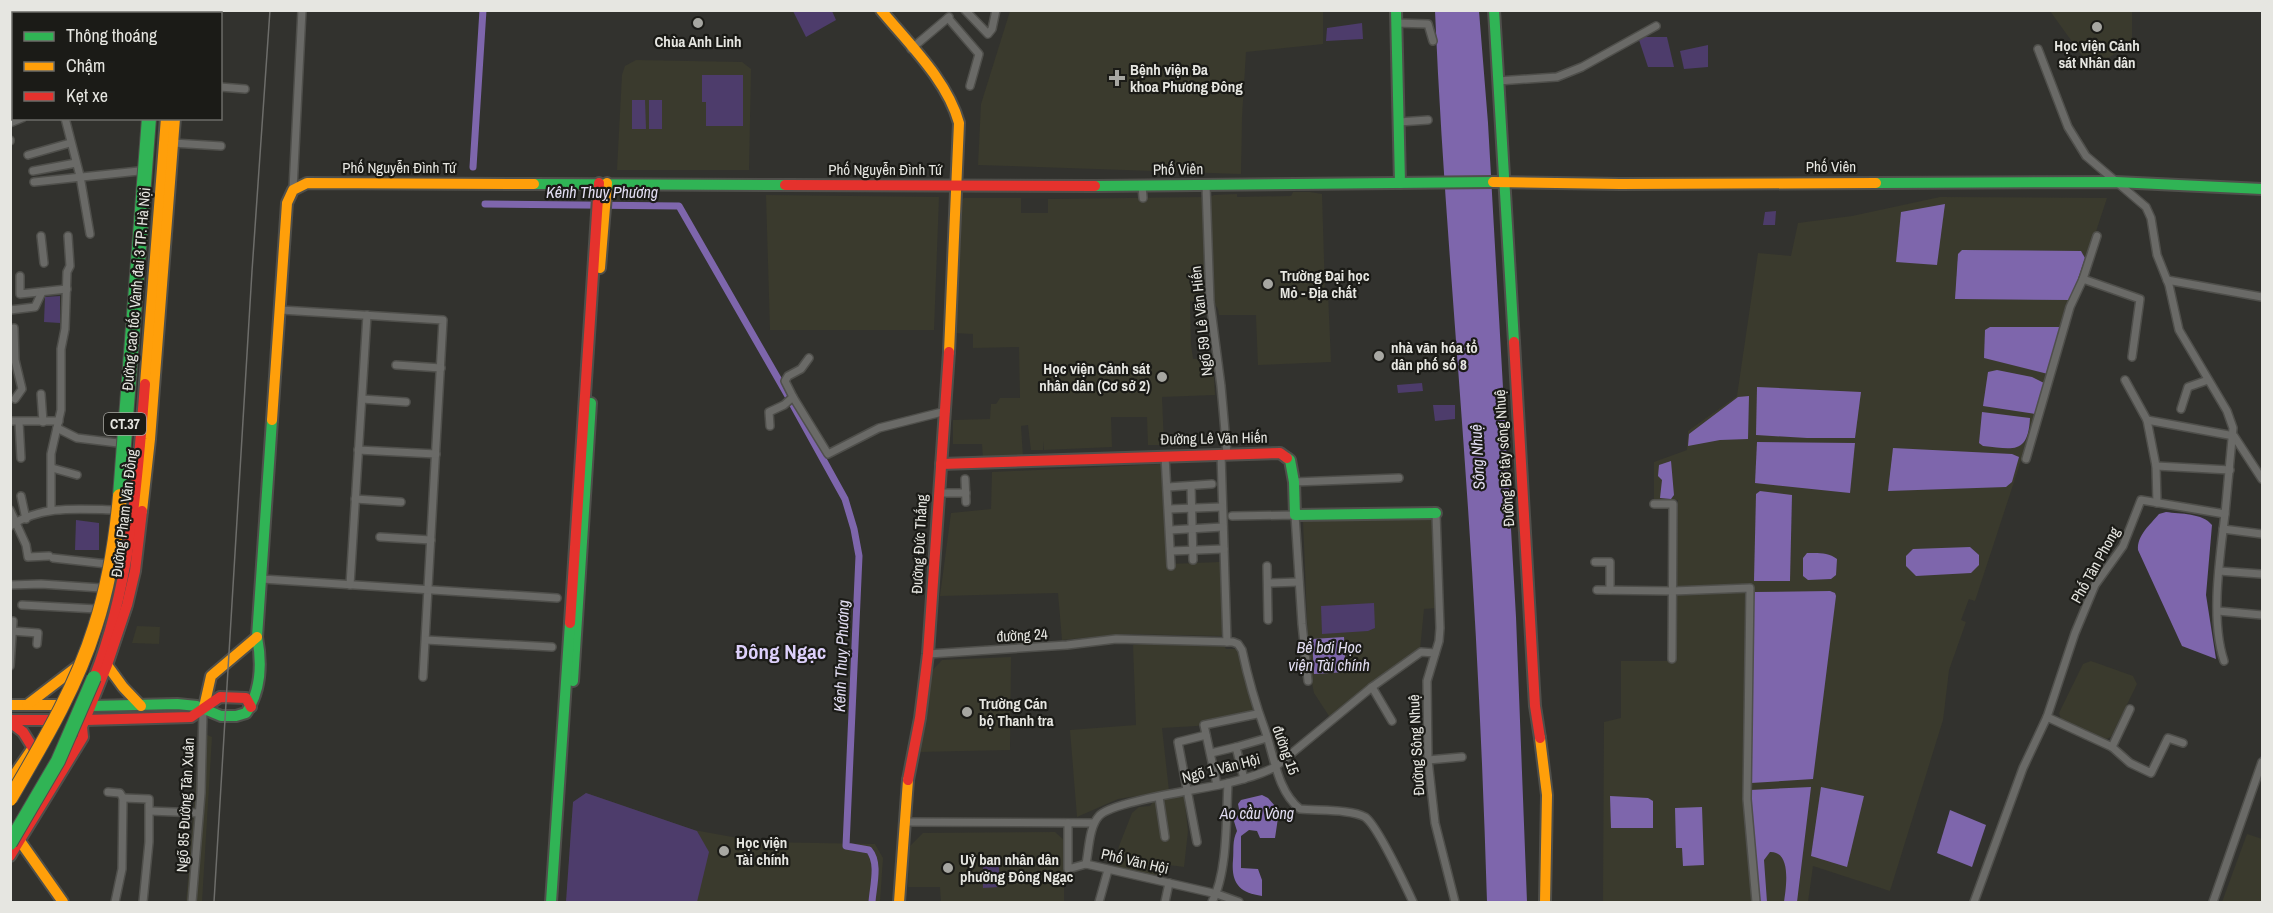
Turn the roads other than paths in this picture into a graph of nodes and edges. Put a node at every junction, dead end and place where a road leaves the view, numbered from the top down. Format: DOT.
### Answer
graph roads {
  1 [pos="302,10"];
  2 [pos="881,10"];
  3 [pos="965,10"];
  4 [pos="996,10"];
  5 [pos="1494,10"];
  6 [pos="1396,17"];
  7 [pos="1656,26"];
  8 [pos="1433,41"];
  9 [pos="911,49"];
  10 [pos="2038,49"];
  11 [pos="1498,81"];
  12 [pos="970,86"];
  13 [pos="222,87"];
  14 [pos="245,89"];
  15 [pos="65,120"];
  16 [pos="143,120"];
  17 [pos="148,120"];
  18 [pos="148,120"];
  19 [pos="167,120"];
  20 [pos="167,120"];
  21 [pos="175,120"];
  22 [pos="1428,120"];
  23 [pos="1399,122"];
  24 [pos="70,143"];
  25 [pos="173,143"];
  26 [pos="221,146"];
  27 [pos="28,155"];
  28 [pos="76,163"];
  29 [pos="33,171"];
  30 [pos="139,171"];
  31 [pos="80,176"];
  32 [pos="34,182"];
  33 [pos="2116,182"];
  34 [pos="603,183"];
  35 [pos="1400,183"];
  36 [pos="1499,183"];
  37 [pos="957,185"];
  38 [pos="1206,185"];
  39 [pos="293,189"];
  40 [pos="2262,189"];
  41 [pos="601,214"];
  42 [pos="90,234"];
  43 [pos="41,236"];
  44 [pos="68,236"];
  45 [pos="2097,236"];
  46 [pos="44,263"];
  47 [pos="20,276"];
  48 [pos="2083,279"];
  49 [pos="2167,280"];
  50 [pos="67,289"];
  51 [pos="42,292"];
  52 [pos="2262,297"];
  53 [pos="10,310"];
  54 [pos="281,310"];
  55 [pos="367,315"];
  56 [pos="14,328"];
  57 [pos="2132,357"];
  58 [pos="809,358"];
  59 [pos="396,366"];
  60 [pos="441,368"];
  61 [pos="2125,380"];
  62 [pos="2208,380"];
  63 [pos="41,394"];
  64 [pos="15,399"];
  65 [pos="362,399"];
  66 [pos="406,402"];
  67 [pos="789,402"];
  68 [pos="2181,409"];
  69 [pos="946,411"];
  70 [pos="2147,420"];
  71 [pos="10,421"];
  72 [pos="19,422"];
  73 [pos="44,422"];
  74 [pos="58,425"];
  75 [pos="770,426"];
  76 [pos="2232,436"];
  77 [pos="118,443"];
  78 [pos="358,450"];
  79 [pos="436,454"];
  80 [pos="1224,454"];
  81 [pos="1165,456"];
  82 [pos="21,458"];
  83 [pos="2026,459"];
  84 [pos="941,464"];
  85 [pos="2156,466"];
  86 [pos="52,468"];
  87 [pos="2230,470"];
  88 [pos="77,475"];
  89 [pos="1399,478"];
  90 [pos="965,479"];
  91 [pos="2262,479"];
  92 [pos="1294,482"];
  93 [pos="1212,484"];
  94 [pos="1191,486"];
  95 [pos="1168,487"];
  96 [pos="939,493"];
  97 [pos="966,493"];
  98 [pos="21,496"];
  99 [pos="355,498"];
  100 [pos="401,502"];
  101 [pos="966,502"];
  102 [pos="2157,503"];
  103 [pos="1654,504"];
  104 [pos="1222,507"];
  105 [pos="1191,508"];
  106 [pos="1169,509"];
  107 [pos="10,510"];
  108 [pos="51,510"];
  109 [pos="114,510"];
  110 [pos="1436,513"];
  111 [pos="1295,514"];
  112 [pos="2225,514"];
  113 [pos="1233,516"];
  114 [pos="26,519"];
  115 [pos="13,524"];
  116 [pos="1223,527"];
  117 [pos="1192,528"];
  118 [pos="2223,529"];
  119 [pos="1170,530"];
  120 [pos="2262,534"];
  121 [pos="380,537"];
  122 [pos="431,540"];
  123 [pos="1224,549"];
  124 [pos="1193,550"];
  125 [pos="1171,551"];
  126 [pos="1193,560"];
  127 [pos="108,561"];
  128 [pos="1595,562"];
  129 [pos="1172,566"];
  130 [pos="1267,566"];
  131 [pos="2219,571"];
  132 [pos="2261,574"];
  133 [pos="262,579"];
  134 [pos="1299,582"];
  135 [pos="1268,583"];
  136 [pos="10,585"];
  137 [pos="350,585"];
  138 [pos="101,588"];
  139 [pos="428,590"];
  140 [pos="1597,590"];
  141 [pos="1610,590"];
  142 [pos="1673,591"];
  143 [pos="557,598"];
  144 [pos="22,605"];
  145 [pos="97,609"];
  146 [pos="2218,611"];
  147 [pos="2262,615"];
  148 [pos="1268,620"];
  149 [pos="13,621"];
  150 [pos="120,622"];
  151 [pos="12,631"];
  152 [pos="257,637"];
  153 [pos="426,639"];
  154 [pos="1227,642"];
  155 [pos="37,644"];
  156 [pos="552,647"];
  157 [pos="1435,653"];
  158 [pos="928,654"];
  159 [pos="1672,659"];
  160 [pos="2224,660"];
  161 [pos="107,665"];
  162 [pos="10,666"];
  163 [pos="78,666"];
  164 [pos="423,676"];
  165 [pos="1308,681"];
  166 [pos="123,687"];
  167 [pos="1372,687"];
  168 [pos="10,705"];
  169 [pos="27,705"];
  170 [pos="61,705"];
  171 [pos="141,705"];
  172 [pos="91,706"];
  173 [pos="251,707"];
  174 [pos="203,710"];
  175 [pos="2130,710"];
  176 [pos="123,712"];
  177 [pos="1257,714"];
  178 [pos="2047,717"];
  179 [pos="10,721"];
  180 [pos="55,721"];
  181 [pos="1392,721"];
  182 [pos="84,723"];
  183 [pos="1206,735"];
  184 [pos="1267,738"];
  185 [pos="2183,743"];
  186 [pos="1236,747"];
  187 [pos="2112,747"];
  188 [pos="33,748"];
  189 [pos="1211,753"];
  190 [pos="1462,756"];
  191 [pos="1428,760"];
  192 [pos="2262,762"];
  193 [pos="1275,767"];
  194 [pos="1244,779"];
  195 [pos="10,781"];
  196 [pos="1228,783"];
  197 [pos="1217,786"];
  198 [pos="10,788"];
  199 [pos="1187,790"];
  200 [pos="108,792"];
  201 [pos="10,797"];
  202 [pos="1159,797"];
  203 [pos="123,798"];
  204 [pos="150,811"];
  205 [pos="199,813"];
  206 [pos="905,822"];
  207 [pos="1068,823"];
  208 [pos="1094,823"];
  209 [pos="1165,837"];
  210 [pos="13,838"];
  211 [pos="1197,842"];
  212 [pos="10,856"];
  213 [pos="1086,864"];
  214 [pos="1108,870"];
  215 [pos="1169,883"];
  216 [pos="1217,894"];
  217 [pos="1455,902"];
  218 [pos="63,903"];
  219 [pos="115,903"];
  220 [pos="143,903"];
  221 [pos="192,903"];
  222 [pos="551,903"];
  223 [pos="558,903"];
  224 [pos="899,903"];
  225 [pos="1099,903"];
  226 [pos="1165,903"];
  227 [pos="1212,903"];
  228 [pos="1239,903"];
  229 [pos="1413,903"];
  230 [pos="1545,903"];
  231 [pos="1756,903"];
  232 [pos="1974,903"];
  233 [pos="2213,903"];
  1 -- 39 [label="street"];
  2 -- 9 [label="main road, Đường Đức Thắng"];
  3 -- 4 [label="street"];
  5 -- 11 [label="main road, Đường Bờ tây sông Nhuệ"];
  6 -- 8 [label="street"];
  6 -- 23 [label="main road"];
  7 -- 11 [label="street"];
  9 -- 12 [label="street"];
  9 -- 37 [label="main road, Đường Đức Thắng"];
  10 -- 33 [label="street"];
  11 -- 36 [label="main road, Đường Bờ tây sông Nhuệ"];
  13 -- 14 [label="street"];
  15 -- 24 [label="street"];
  16 -- 30 [label="main road, Đường Phạm Văn Đồng"];
  17 -- 127 [label="main road, Đường Phạm Văn Đồng"];
  18 -- 180 [label="main road, Đường cao tốc Vành đai 3 TP. Hà Nội / CT.37, bridge"];
  19 -- 150 [label="main road, Đường Phạm Văn Đồng"];
  20 -- 210 [label="main road, Đường cao tốc Vành đai 3 TP. Hà Nội / CT.37, bridge"];
  21 -- 25 [label="main road, Đường Phạm Văn Đồng"];
  22 -- 23 [label="street"];
  23 -- 35 [label="main road"];
  24 -- 27 [label="street"];
  24 -- 28 [label="street"];
  25 -- 26 [label="street"];
  25 -- 150 [label="main road, Đường Phạm Văn Đồng"];
  28 -- 29 [label="street"];
  28 -- 31 [label="street"];
  30 -- 31 [label="street"];
  30 -- 77 [label="main road, Đường Phạm Văn Đồng"];
  31 -- 32 [label="street"];
  31 -- 42 [label="street"];
  33 -- 36 [label="main road, Phố Viên"];
  33 -- 40 [label="main road, Phố Viên"];
  33 -- 49 [label="street"];
  34 -- 37 [label="main road, Phố Nguyễn Đình Tứ"];
  34 -- 39 [label="main road, Phố Nguyễn Đình Tứ"];
  34 -- 41 [label="main road"];
  35 -- 36 [label="main road, Phố Viên"];
  35 -- 38 [label="main road, Phố Viên"];
  36 -- 230 [label="main road, Đường Bờ tây sông Nhuệ"];
  37 -- 38 [label="main road, Phố Viên"];
  37 -- 69 [label="main road, Đường Đức Thắng"];
  38 -- 80 [label="street, Ngõ 59 Lê Văn Hiến"];
  39 -- 54 [label="main road"];
  41 -- 222 [label="main road"];
  41 -- 223 [label="main road"];
  43 -- 46 [label="street"];
  44 -- 50 [label="street"];
  45 -- 48 [label="street"];
  47 -- 51 [label="street"];
  48 -- 57 [label="street"];
  48 -- 83 [label="street"];
  49 -- 52 [label="street"];
  49 -- 62 [label="street"];
  50 -- 51 [label="street"];
  50 -- 74 [label="street"];
  51 -- 53 [label="street"];
  54 -- 55 [label="street"];
  54 -- 133 [label="main road"];
  55 -- 60 [label="street"];
  55 -- 65 [label="street"];
  56 -- 64 [label="street"];
  58 -- 67 [label="street"];
  59 -- 60 [label="street"];
  60 -- 79 [label="street"];
  61 -- 70 [label="street"];
  62 -- 68 [label="street"];
  62 -- 76 [label="street"];
  63 -- 73 [label="street"];
  65 -- 66 [label="street"];
  65 -- 78 [label="street"];
  67 -- 69 [label="street"];
  67 -- 75 [label="street"];
  69 -- 84 [label="main road, Đường Đức Thắng"];
  70 -- 76 [label="street"];
  70 -- 85 [label="street"];
  71 -- 72 [label="street"];
  72 -- 73 [label="street"];
  72 -- 82 [label="street"];
  73 -- 74 [label="street"];
  74 -- 77 [label="street"];
  74 -- 86 [label="street"];
  76 -- 87 [label="street"];
  76 -- 91 [label="street"];
  77 -- 109 [label="main road, Đường Phạm Văn Đồng"];
  78 -- 79 [label="street"];
  78 -- 99 [label="street"];
  79 -- 122 [label="street"];
  80 -- 81 [label="main road, Đường Lê Văn Hiến"];
  80 -- 92 [label="main road, Đường Lê Văn Hiến"];
  80 -- 104 [label="street, Ngõ 59 Lê Văn Hiến"];
  81 -- 84 [label="main road, Đường Lê Văn Hiến"];
  81 -- 95 [label="street"];
  84 -- 96 [label="main road, Đường Đức Thắng"];
  85 -- 87 [label="street"];
  85 -- 102 [label="street"];
  86 -- 88 [label="street"];
  86 -- 108 [label="street"];
  87 -- 112 [label="street"];
  89 -- 92 [label="street"];
  90 -- 97 [label="street"];
  92 -- 111 [label="main road, Đường Lê Văn Hiến"];
  93 -- 94 [label="street"];
  94 -- 95 [label="street"];
  94 -- 105 [label="street"];
  95 -- 106 [label="street"];
  96 -- 97 [label="street"];
  96 -- 158 [label="main road, Đường Đức Thắng"];
  97 -- 101 [label="street"];
  98 -- 114 [label="street"];
  99 -- 100 [label="street"];
  99 -- 137 [label="street"];
  102 -- 112 [label="street"];
  102 -- 178 [label="street, Phố Tân Phong"];
  103 -- 142 [label="street"];
  104 -- 105 [label="street"];
  104 -- 116 [label="street, Ngõ 59 Lê Văn Hiến"];
  105 -- 106 [label="street"];
  105 -- 117 [label="street"];
  106 -- 119 [label="street"];
  107 -- 115 [label="street"];
  108 -- 109 [label="street"];
  108 -- 114 [label="street"];
  109 -- 127 [label="main road, Đường Phạm Văn Đồng"];
  110 -- 111 [label="main road"];
  110 -- 157 [label="street, Đường Sông Nhuệ"];
  111 -- 113 [label="street"];
  111 -- 134 [label="street"];
  112 -- 118 [label="street"];
  114 -- 115 [label="street"];
  115 -- 127 [label="street"];
  116 -- 117 [label="street"];
  116 -- 123 [label="street, Ngõ 59 Lê Văn Hiến"];
  117 -- 119 [label="street"];
  117 -- 124 [label="street"];
  118 -- 120 [label="street"];
  118 -- 131 [label="street"];
  119 -- 125 [label="street"];
  121 -- 122 [label="street"];
  122 -- 139 [label="street"];
  123 -- 124 [label="street"];
  123 -- 154 [label="street, Ngõ 59 Lê Văn Hiến"];
  124 -- 125 [label="street"];
  124 -- 126 [label="street"];
  125 -- 129 [label="street"];
  127 -- 138 [label="main road, Đường Phạm Văn Đồng"];
  128 -- 141 [label="street"];
  130 -- 135 [label="street"];
  131 -- 132 [label="street"];
  131 -- 146 [label="street"];
  133 -- 137 [label="street"];
  133 -- 152 [label="main road"];
  134 -- 135 [label="street"];
  134 -- 165 [label="street"];
  135 -- 148 [label="street"];
  136 -- 138 [label="street"];
  137 -- 139 [label="street"];
  138 -- 145 [label="main road, Đường Phạm Văn Đồng"];
  139 -- 143 [label="street"];
  139 -- 153 [label="street"];
  140 -- 141 [label="street"];
  141 -- 142 [label="street"];
  142 -- 159 [label="street"];
  142 -- 231 [label="street"];
  144 -- 145 [label="street"];
  145 -- 163 [label="main road, Đường Phạm Văn Đồng"];
  146 -- 147 [label="street"];
  146 -- 160 [label="street"];
  149 -- 151 [label="street"];
  150 -- 161 [label="main road, Đường Phạm Văn Đồng"];
  151 -- 155 [label="street"];
  151 -- 162 [label="street"];
  152 -- 173 [label="main road"];
  152 -- 174 [label="main road"];
  153 -- 156 [label="street"];
  153 -- 164 [label="street"];
  154 -- 158 [label="street, đường 24"];
  154 -- 177 [label="street, đường 15"];
  157 -- 167 [label="street, Ngõ 1 Văn Hội"];
  157 -- 191 [label="street, Đường Sông Nhuệ"];
  158 -- 206 [label="main road, Đường Đức Thắng"];
  161 -- 166 [label="main road"];
  161 -- 172 [label="main road, Đường Phạm Văn Đồng"];
  163 -- 169 [label="main road"];
  163 -- 170 [label="main road, Đường Phạm Văn Đồng"];
  166 -- 171 [label="main road"];
  166 -- 176 [label="main road"];
  167 -- 181 [label="street"];
  167 -- 193 [label="street, Ngõ 1 Văn Hội"];
  168 -- 169 [label="main road"];
  169 -- 170 [label="main road"];
  170 -- 172 [label="main road"];
  170 -- 180 [label="main road, Đường Phạm Văn Đồng"];
  171 -- 174 [label="main road"];
  171 -- 176 [label="main road"];
  172 -- 176 [label="main road"];
  172 -- 182 [label="main road, Đường Phạm Văn Đồng"];
  173 -- 174 [label="main road"];
  173 -- 174 [label="main road"];
  174 -- 176 [label="main road"];
  174 -- 205 [label="street, Ngõ 85 Đường Tân Xuân"];
  175 -- 187 [label="street"];
  176 -- 182 [label="main road"];
  177 -- 183 [label="street"];
  177 -- 184 [label="street, đường 15"];
  178 -- 187 [label="street"];
  178 -- 232 [label="street, Phố Tân Phong"];
  179 -- 180 [label="main road"];
  179 -- 188 [label="main road"];
  180 -- 182 [label="main road"];
  180 -- 188 [label="main road, Đường Phạm Văn Đồng"];
  180 -- 198 [label="main road, bridge"];
  180 -- 201 [label="main road, Đường cao tốc Vành đai 3 TP. Hà Nội / CT.37, bridge"];
  182 -- 210 [label="main road, Đường Phạm Văn Đồng"];
  183 -- 189 [label="street"];
  183 -- 199 [label="street"];
  184 -- 186 [label="street"];
  184 -- 193 [label="street, đường 15"];
  185 -- 187 [label="street"];
  186 -- 189 [label="street"];
  186 -- 194 [label="street"];
  188 -- 195 [label="main road, Đường Phạm Văn Đồng"];
  189 -- 197 [label="street"];
  190 -- 191 [label="street"];
  191 -- 217 [label="street, Đường Sông Nhuệ"];
  192 -- 233 [label="street"];
  193 -- 194 [label="street, Ngõ 1 Văn Hội"];
  193 -- 229 [label="street, đường 15"];
  194 -- 196 [label="street, Ngõ 1 Văn Hội"];
  196 -- 197 [label="street, Ngõ 1 Văn Hội"];
  196 -- 216 [label="street"];
  197 -- 199 [label="street, Ngõ 1 Văn Hội"];
  199 -- 202 [label="street, Ngõ 1 Văn Hội"];
  199 -- 211 [label="street"];
  200 -- 203 [label="street"];
  202 -- 208 [label="street, Ngõ 1 Văn Hội"];
  202 -- 209 [label="street"];
  203 -- 204 [label="street"];
  203 -- 219 [label="street"];
  204 -- 205 [label="street"];
  204 -- 220 [label="street"];
  205 -- 221 [label="street, Ngõ 85 Đường Tân Xuân"];
  206 -- 207 [label="street"];
  206 -- 224 [label="main road, Đường Đức Thắng"];
  207 -- 208 [label="street"];
  207 -- 213 [label="street, Phố Văn Hội"];
  208 -- 213 [label="street"];
  210 -- 212 [label="main road, Đường Phạm Văn Đồng"];
  210 -- 218 [label="main road"];
  213 -- 214 [label="street, Phố Văn Hội"];
  214 -- 215 [label="street, Phố Văn Hội"];
  214 -- 225 [label="street"];
  215 -- 216 [label="street, Phố Văn Hội"];
  215 -- 226 [label="street"];
  216 -- 227 [label="street"];
  216 -- 228 [label="street, Phố Văn Hội"];
}
